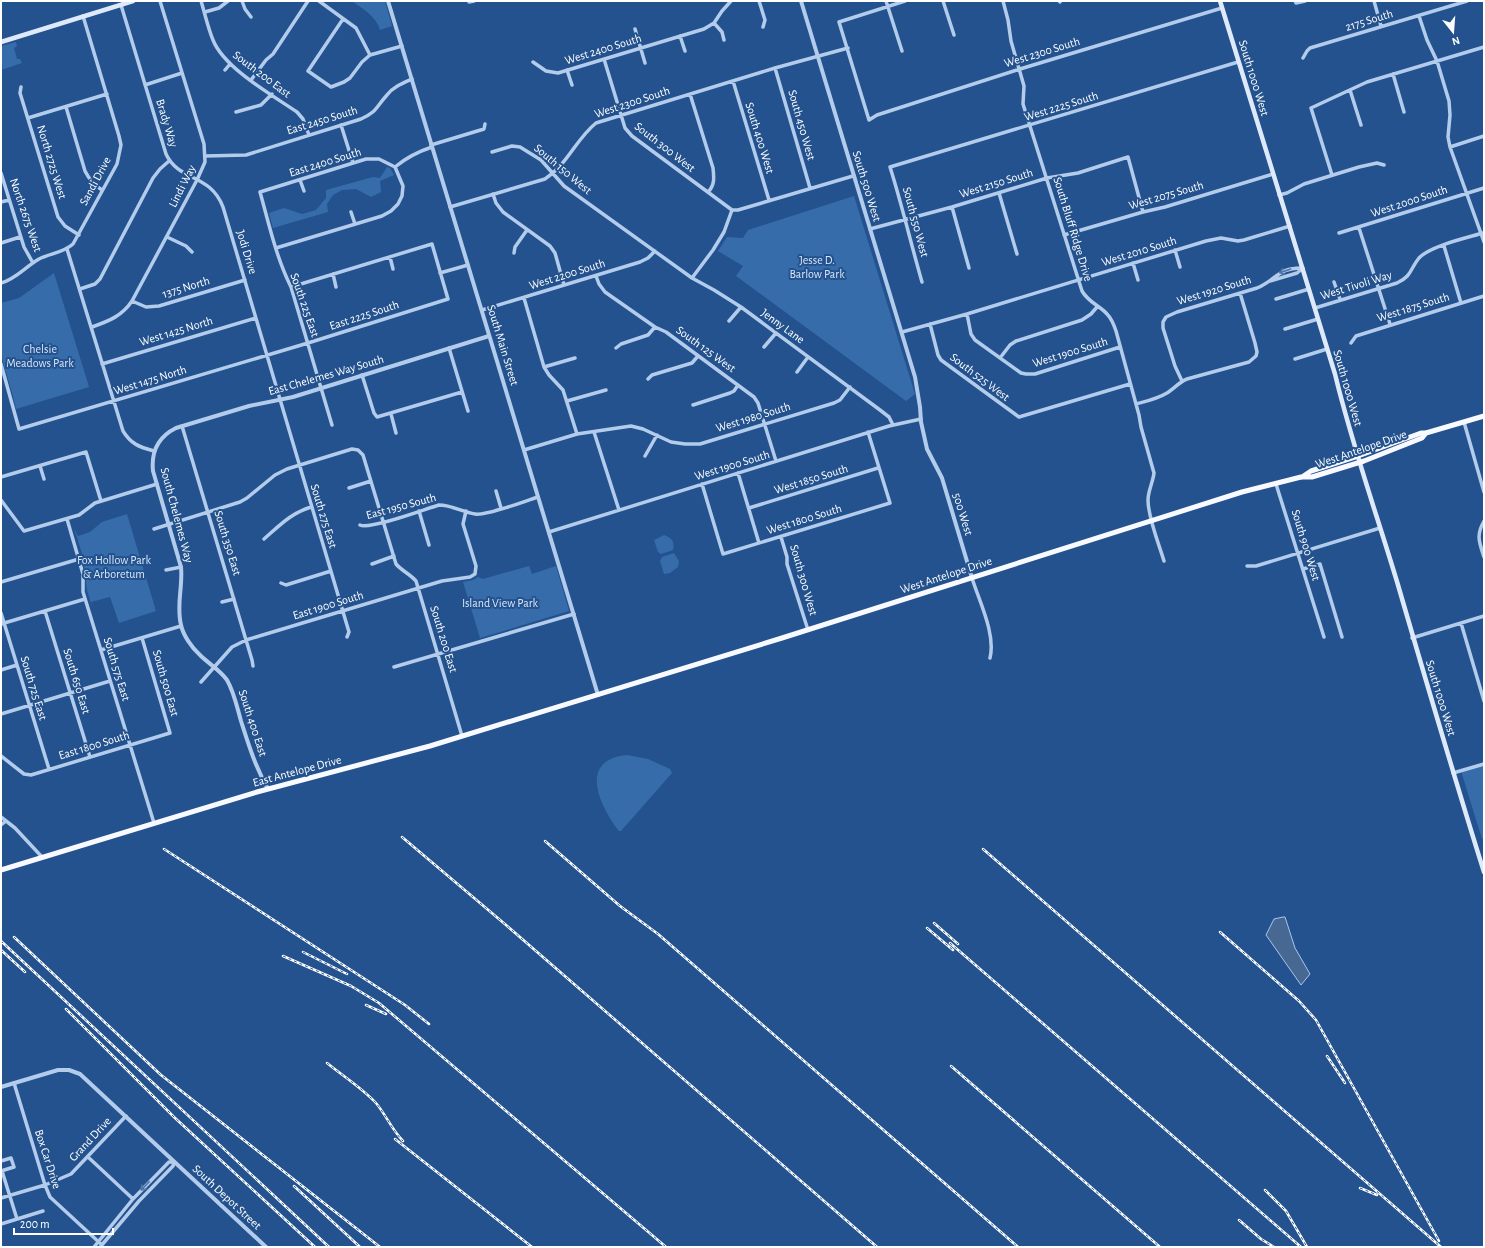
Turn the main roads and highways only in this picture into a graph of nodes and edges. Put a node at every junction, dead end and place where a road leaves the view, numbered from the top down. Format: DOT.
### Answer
graph roads {
  1 [pos="133,1"];
  2 [pos="1220,1"];
  3 [pos="1,42"];
  4 [pos="1484,416"];
  5 [pos="1359,459"];
  6 [pos="598,695"];
  7 [pos="1,870"];
  8 [pos="1484,872"];
  1 -- 3 [label="main road"];
  2 -- 5 [label="main road, South 1000 West"];
  4 -- 5 [label="main road, West Antelope Drive"];
  5 -- 6 [label="main road, West Antelope Drive"];
  5 -- 8 [label="main road, South 1000 West"];
  6 -- 7 [label="main road, East Antelope Drive"];
}
